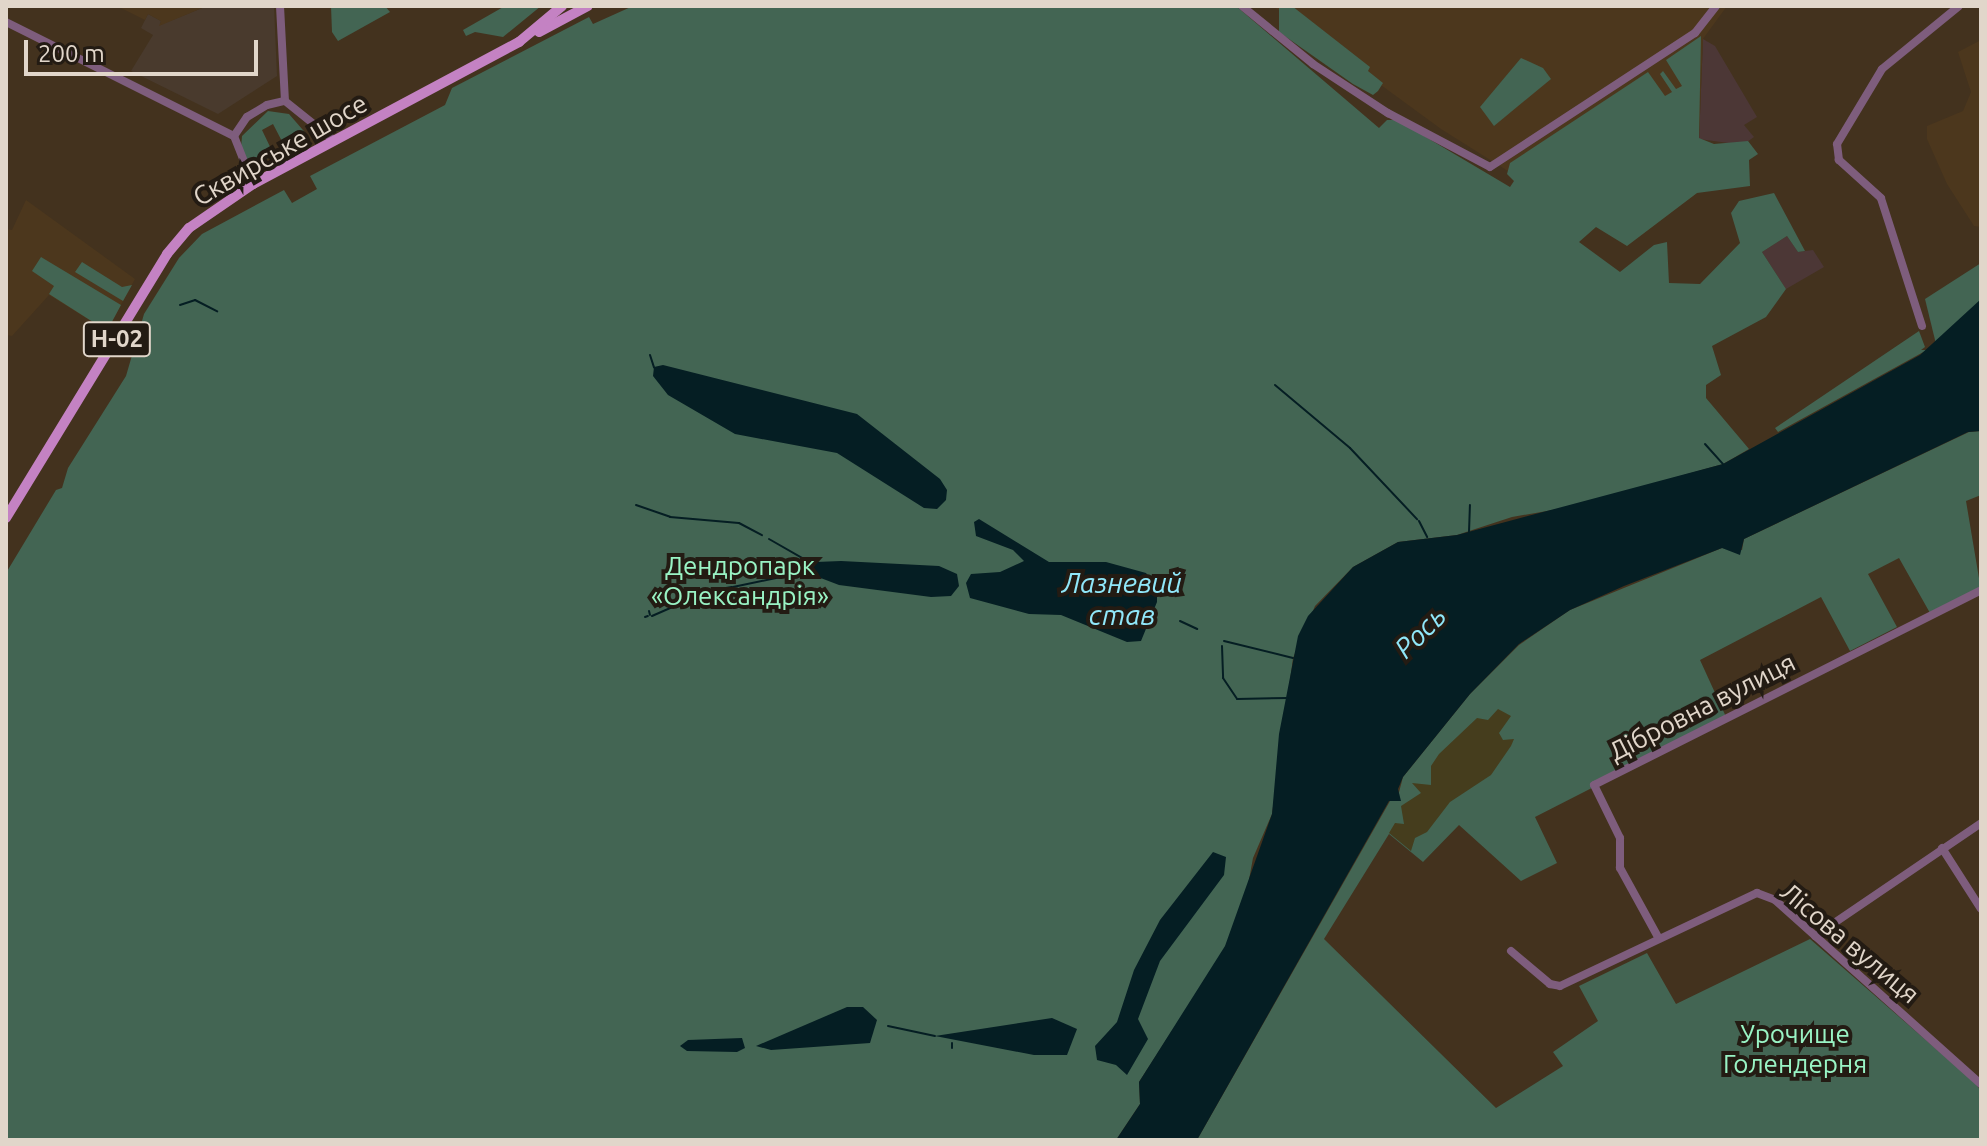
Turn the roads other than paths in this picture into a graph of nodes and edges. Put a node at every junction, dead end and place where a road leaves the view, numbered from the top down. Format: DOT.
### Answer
graph roads {
  1 [pos="280,6"];
  2 [pos="562,6"];
  3 [pos="588,6"];
  4 [pos="1242,6"];
  5 [pos="1716,6"];
  6 [pos="1959,6"];
  7 [pos="6,22"];
  8 [pos="519,42"];
  9 [pos="285,101"];
  10 [pos="234,136"];
  11 [pos="335,141"];
  12 [pos="253,184"];
  13 [pos="1922,326"];
  14 [pos="6,518"];
  15 [pos="1981,590"];
  16 [pos="1981,823"];
  17 [pos="1942,848"];
  18 [pos="1981,909"];
  19 [pos="1815,936"];
  20 [pos="1658,937"];
  21 [pos="1511,951"];
  22 [pos="1981,1084"];
  1 -- 9 [label="street"];
  2 -- 8 [label="main road, Сквирське шосе / Н-02"];
  3 -- 8 [label="main road"];
  4 -- 5 [label="street"];
  6 -- 13 [label="street"];
  7 -- 10 [label="street"];
  8 -- 11 [label="main road, Сквирське шосе / Н-02"];
  9 -- 10 [label="street"];
  9 -- 11 [label="street"];
  10 -- 12 [label="street"];
  11 -- 12 [label="main road, Сквирське шосе / Н-02"];
  12 -- 14 [label="main road, Сквирське шосе / Н-02"];
  15 -- 20 [label="street, Дібровна вулиця"];
  16 -- 17 [label="street"];
  17 -- 18 [label="street"];
  17 -- 19 [label="street"];
  19 -- 20 [label="street, Лісова вулиця"];
  19 -- 22 [label="street, Лісова вулиця"];
  20 -- 21 [label="street, Лісова вулиця"];
}
